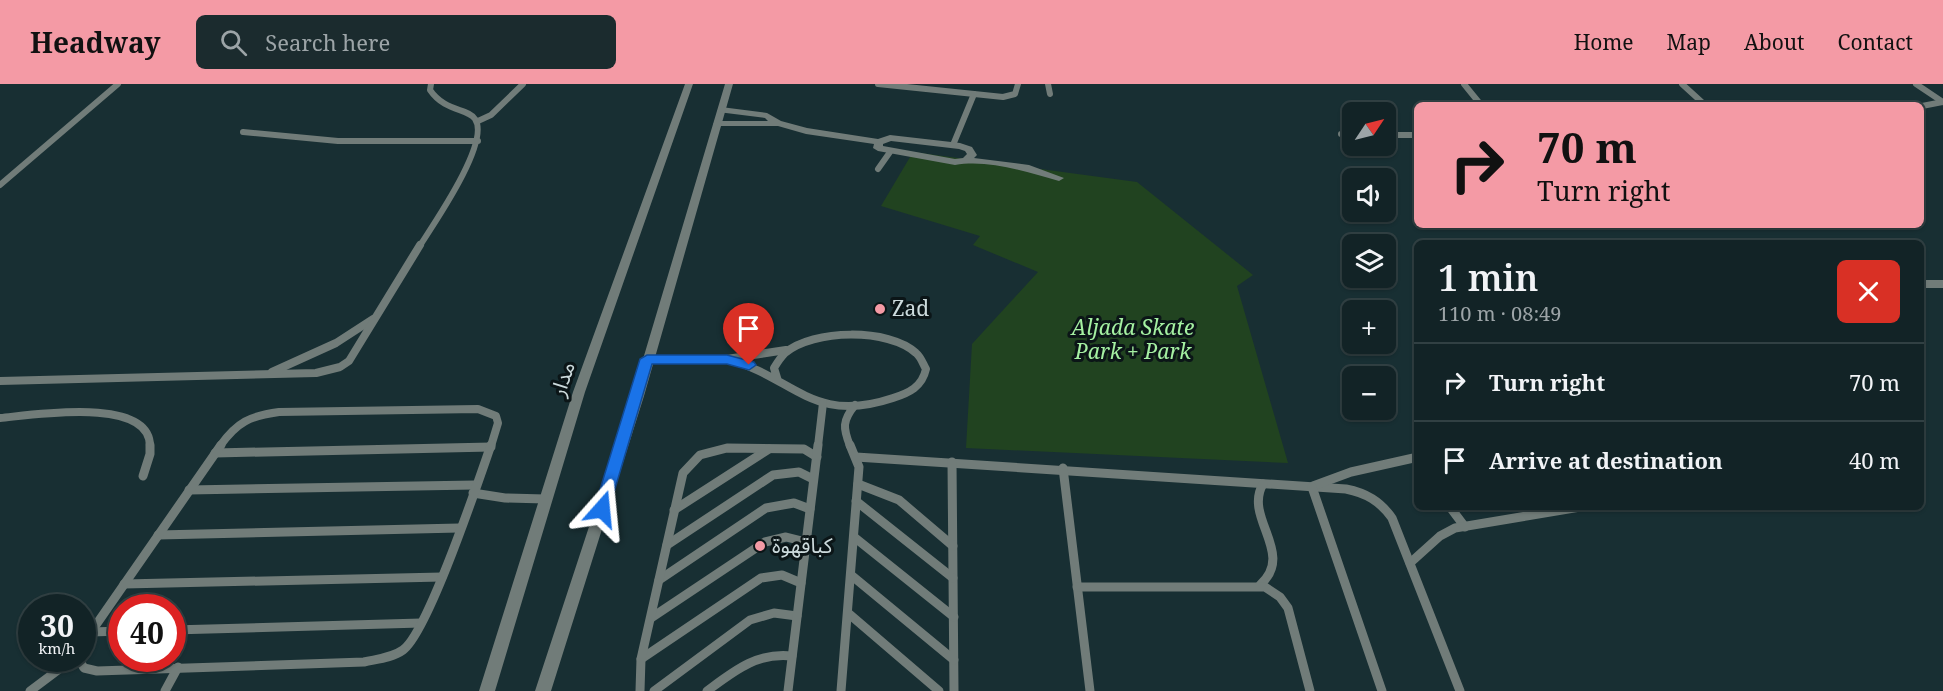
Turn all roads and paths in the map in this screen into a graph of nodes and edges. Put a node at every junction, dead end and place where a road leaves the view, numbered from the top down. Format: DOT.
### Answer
graph roads {
  1 [pos="118,84"];
  2 [pos="431,84"];
  3 [pos="523,84"];
  4 [pos="690,84"];
  5 [pos="729,84"];
  6 [pos="878,84"];
  7 [pos="1018,84"];
  8 [pos="1048,84"];
  9 [pos="1464,84"];
  10 [pos="1682,84"];
  11 [pos="1916,84"];
  12 [pos="974,94"];
  13 [pos="1050,94"];
  14 [pos="1479,102"];
  15 [pos="1702,102"];
  16 [pos="1943,102"];
  17 [pos="1924,106"];
  18 [pos="721,110"];
  19 [pos="478,121"];
  20 [pos="778,123"];
  21 [pos="717,124"];
  22 [pos="243,132"];
  23 [pos="1396,135"];
  24 [pos="1414,135"];
  25 [pos="478,141"];
  26 [pos="879,142"];
  27 [pos="952,145"];
  28 [pos="890,152"];
  29 [pos="966,160"];
  30 [pos="878,169"];
  31 [pos="1059,178"];
  32 [pos="0,185"];
  33 [pos="1924,284"];
  34 [pos="1943,284"];
  35 [pos="374,318"];
  36 [pos="787,349"];
  37 [pos="647,359"];
  38 [pos="727,359"];
  39 [pos="264,375"];
  40 [pos="0,381"];
  41 [pos="778,381"];
  42 [pos="823,403"];
  43 [pos="855,405"];
  44 [pos="0,418"];
  45 [pos="490,447"];
  46 [pos="770,449"];
  47 [pos="215,453"];
  48 [pos="817,457"];
  49 [pos="856,457"];
  50 [pos="1414,458"];
  51 [pos="952,462"];
  52 [pos="1064,468"];
  53 [pos="143,476"];
  54 [pos="813,479"];
  55 [pos="858,484"];
  56 [pos="1263,484"];
  57 [pos="1312,487"];
  58 [pos="474,489"];
  59 [pos="189,490"];
  60 [pos="545,499"];
  61 [pos="856,501"];
  62 [pos="810,509"];
  63 [pos="674,510"];
  64 [pos="1452,510"];
  65 [pos="1563,510"];
  66 [pos="1465,527"];
  67 [pos="459,528"];
  68 [pos="158,535"];
  69 [pos="854,537"];
  70 [pos="806,542"];
  71 [pos="667,545"];
  72 [pos="953,546"];
  73 [pos="1410,564"];
  74 [pos="851,575"];
  75 [pos="442,577"];
  76 [pos="953,578"];
  77 [pos="659,580"];
  78 [pos="801,583"];
  79 [pos="124,584"];
  80 [pos="1260,585"];
  81 [pos="1077,586"];
  82 [pos="848,614"];
  83 [pos="797,616"];
  84 [pos="954,616"];
  85 [pos="651,618"];
  86 [pos="421,623"];
  87 [pos="96,624"];
  88 [pos="186,630"];
  89 [pos="792,656"];
  90 [pos="641,659"];
  91 [pos="954,660"];
  92 [pos="186,667"];
  93 [pos="56,672"];
  94 [pos="175,672"];
  95 [pos="30,691"];
  96 [pos="165,691"];
  97 [pos="487,691"];
  98 [pos="543,691"];
  99 [pos="640,691"];
  100 [pos="654,691"];
  101 [pos="708,691"];
  102 [pos="788,691"];
  103 [pos="841,691"];
  104 [pos="939,691"];
  105 [pos="954,691"];
  106 [pos="1090,691"];
  107 [pos="1310,691"];
  108 [pos="1382,691"];
  109 [pos="1460,691"];
  1 -- 32 [label="lane"];
  2 -- 19 [label="lane"];
  3 -- 19 [label="lane"];
  4 -- 60 [label="street, مدار"];
  5 -- 18 [label="street"];
  6 -- 12 [label="lane"];
  7 -- 12 [label="lane"];
  8 -- 13 [label="lane"];
  9 -- 14 [label="lane"];
  10 -- 15 [label="lane"];
  11 -- 16 [label="lane"];
  12 -- 27 [label="lane"];
  16 -- 17 [label="lane"];
  18 -- 20 [label="street"];
  18 -- 21 [label="street"];
  19 -- 25 [label="lane"];
  20 -- 21 [label="street"];
  20 -- 26 [label="street"];
  21 -- 37 [label="street"];
  22 -- 25 [label="lane"];
  23 -- 24 [label="lane"];
  25 -- 35 [label="lane"];
  26 -- 27 [label="street"];
  26 -- 28 [label="street"];
  27 -- 29 [label="street"];
  28 -- 29 [label="street"];
  28 -- 30 [label="lane"];
  29 -- 31 [label="street"];
  33 -- 34 [label="lane"];
  35 -- 39 [label="lane"];
  35 -- 39 [label="lane"];
  36 -- 38 [label="lane"];
  36 -- 41 [label="lane"];
  36 -- 43 [label="lane"];
  37 -- 38 [label="lane"];
  37 -- 98 [label="street"];
  38 -- 41 [label="lane"];
  39 -- 40 [label="lane"];
  41 -- 42 [label="lane"];
  42 -- 43 [label="lane"];
  42 -- 48 [label="lane"];
  43 -- 49 [label="lane"];
  44 -- 53 [label="lane"];
  45 -- 47 [label="lane"];
  45 -- 47 [label="lane"];
  45 -- 58 [label="lane"];
  46 -- 48 [label="lane"];
  46 -- 63 [label="lane"];
  46 -- 63 [label="lane"];
  47 -- 59 [label="lane"];
  48 -- 54 [label="lane"];
  49 -- 51 [label="lane"];
  49 -- 55 [label="lane"];
  50 -- 57 [label="lane"];
  51 -- 52 [label="lane"];
  51 -- 72 [label="lane"];
  52 -- 56 [label="lane"];
  52 -- 81 [label="lane"];
  54 -- 62 [label="lane"];
  54 -- 71 [label="lane"];
  55 -- 61 [label="lane"];
  55 -- 72 [label="lane"];
  56 -- 57 [label="lane"];
  56 -- 80 [label="lane"];
  57 -- 73 [label="lane"];
  57 -- 108 [label="lane"];
  58 -- 59 [label="lane"];
  58 -- 60 [label="lane"];
  58 -- 67 [label="lane"];
  59 -- 68 [label="lane"];
  60 -- 97 [label="street, مدار"];
  61 -- 69 [label="lane"];
  61 -- 76 [label="lane"];
  62 -- 70 [label="lane"];
  62 -- 77 [label="lane"];
  63 -- 71 [label="lane"];
  64 -- 66 [label="lane"];
  65 -- 66 [label="lane"];
  66 -- 73 [label="lane"];
  67 -- 68 [label="lane"];
  67 -- 75 [label="lane"];
  68 -- 79 [label="lane"];
  69 -- 74 [label="lane"];
  69 -- 84 [label="lane"];
  70 -- 78 [label="lane"];
  70 -- 85 [label="lane"];
  71 -- 77 [label="lane"];
  72 -- 76 [label="lane"];
  73 -- 109 [label="lane"];
  74 -- 82 [label="lane"];
  74 -- 91 [label="lane"];
  75 -- 79 [label="lane"];
  75 -- 86 [label="lane"];
  76 -- 84 [label="lane"];
  77 -- 85 [label="lane"];
  78 -- 83 [label="lane"];
  78 -- 90 [label="lane"];
  79 -- 87 [label="lane"];
  80 -- 81 [label="lane"];
  80 -- 107 [label="lane"];
  81 -- 106 [label="lane"];
  82 -- 103 [label="lane"];
  82 -- 104 [label="lane"];
  83 -- 89 [label="lane"];
  83 -- 100 [label="lane"];
  84 -- 91 [label="lane"];
  85 -- 90 [label="lane"];
  86 -- 88 [label="lane"];
  86 -- 92 [label="lane"];
  89 -- 101 [label="lane"];
  89 -- 102 [label="lane"];
  90 -- 99 [label="lane"];
  91 -- 105 [label="lane"];
  93 -- 95 [label="lane"];
  94 -- 96 [label="lane"];
}
